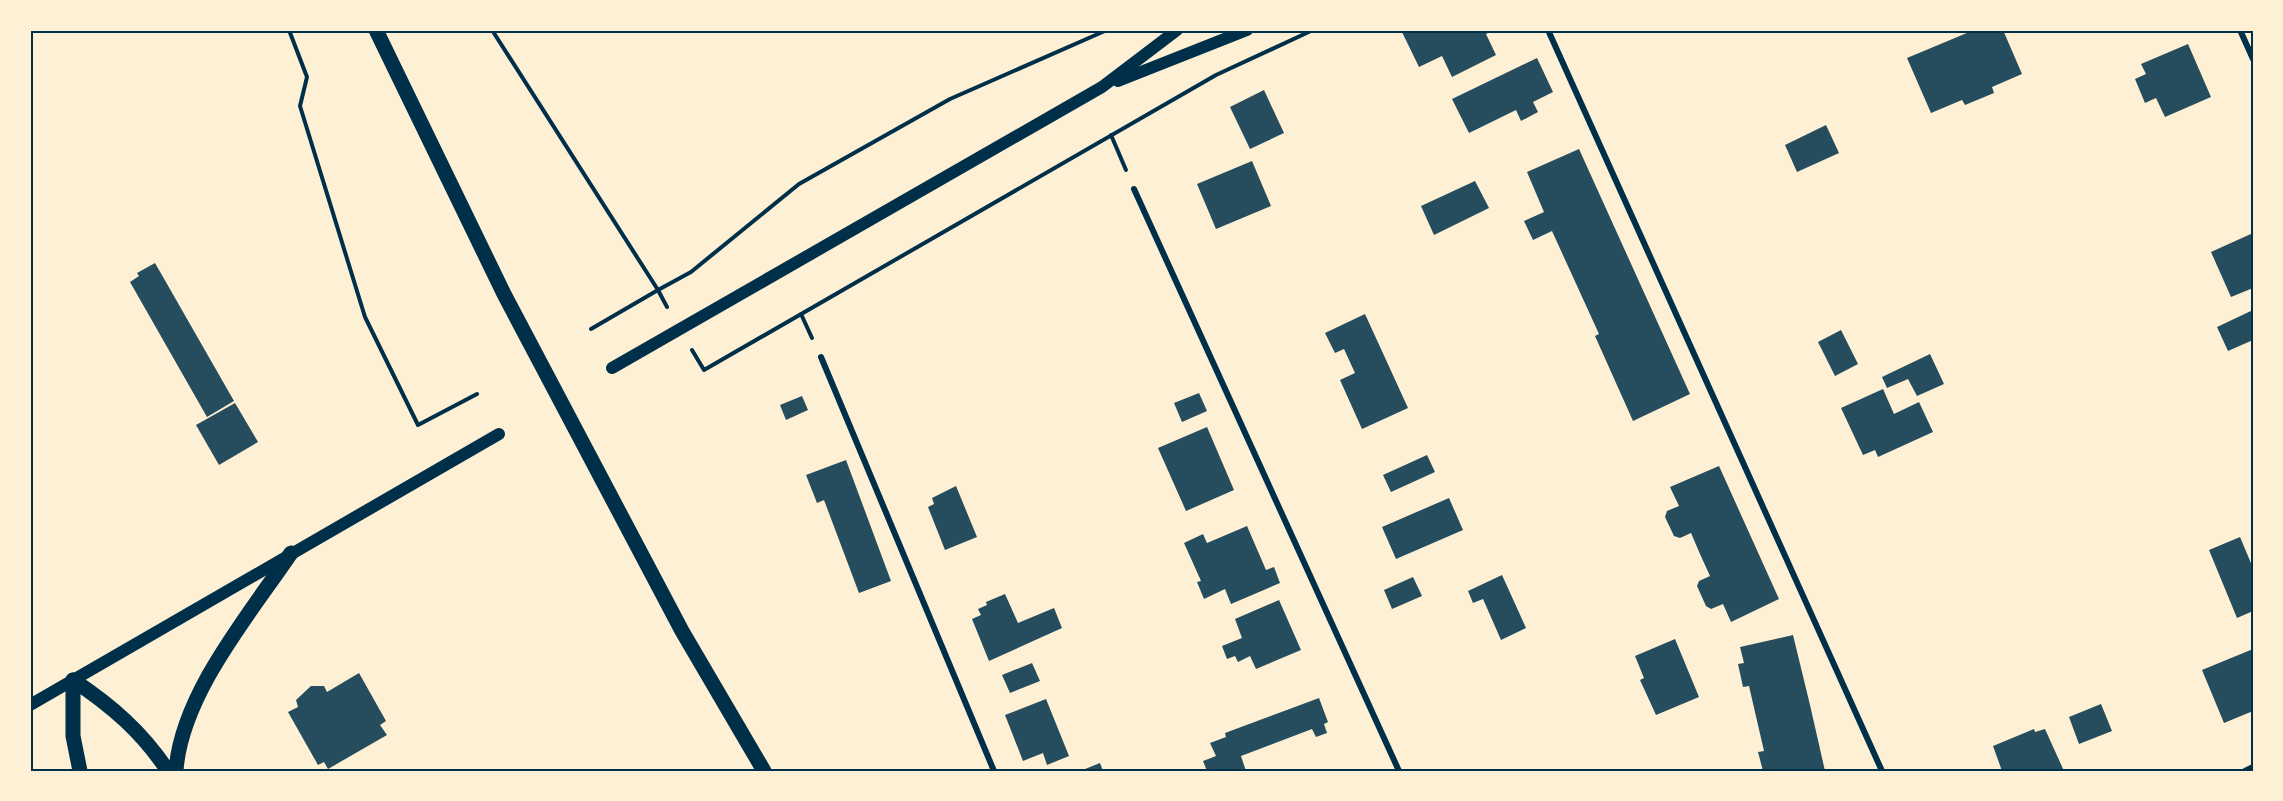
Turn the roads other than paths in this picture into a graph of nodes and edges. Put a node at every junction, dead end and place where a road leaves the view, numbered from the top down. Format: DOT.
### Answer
graph roads {
  1 [pos="376,30"];
  2 [pos="1177,30"];
  3 [pos="1247,30"];
  4 [pos="1548,30"];
  5 [pos="2240,30"];
  6 [pos="2253,59"];
  7 [pos="1102,87"];
  8 [pos="1134,189"];
  9 [pos="821,357"];
  10 [pos="612,369"];
  11 [pos="499,434"];
  12 [pos="291,553"];
  13 [pos="73,680"];
  14 [pos="30,705"];
  15 [pos="2253,767"];
  16 [pos="80,771"];
  17 [pos="168,771"];
  18 [pos="176,771"];
  19 [pos="764,771"];
  20 [pos="994,771"];
  21 [pos="1400,771"];
  22 [pos="1882,771"];
  23 [pos="2244,771"];
  1 -- 19 [label="main road"];
  2 -- 7 [label="main road"];
  3 -- 7 [label="main road"];
  4 -- 22 [label="street"];
  5 -- 6 [label="street"];
  7 -- 10 [label="main road"];
  8 -- 21 [label="street"];
  9 -- 20 [label="street"];
  11 -- 12 [label="main road"];
  12 -- 13 [label="main road"];
  12 -- 18 [label="main road"];
  13 -- 14 [label="main road"];
  13 -- 16 [label="main road"];
  13 -- 17 [label="main road"];
  15 -- 23 [label="street"];
}
